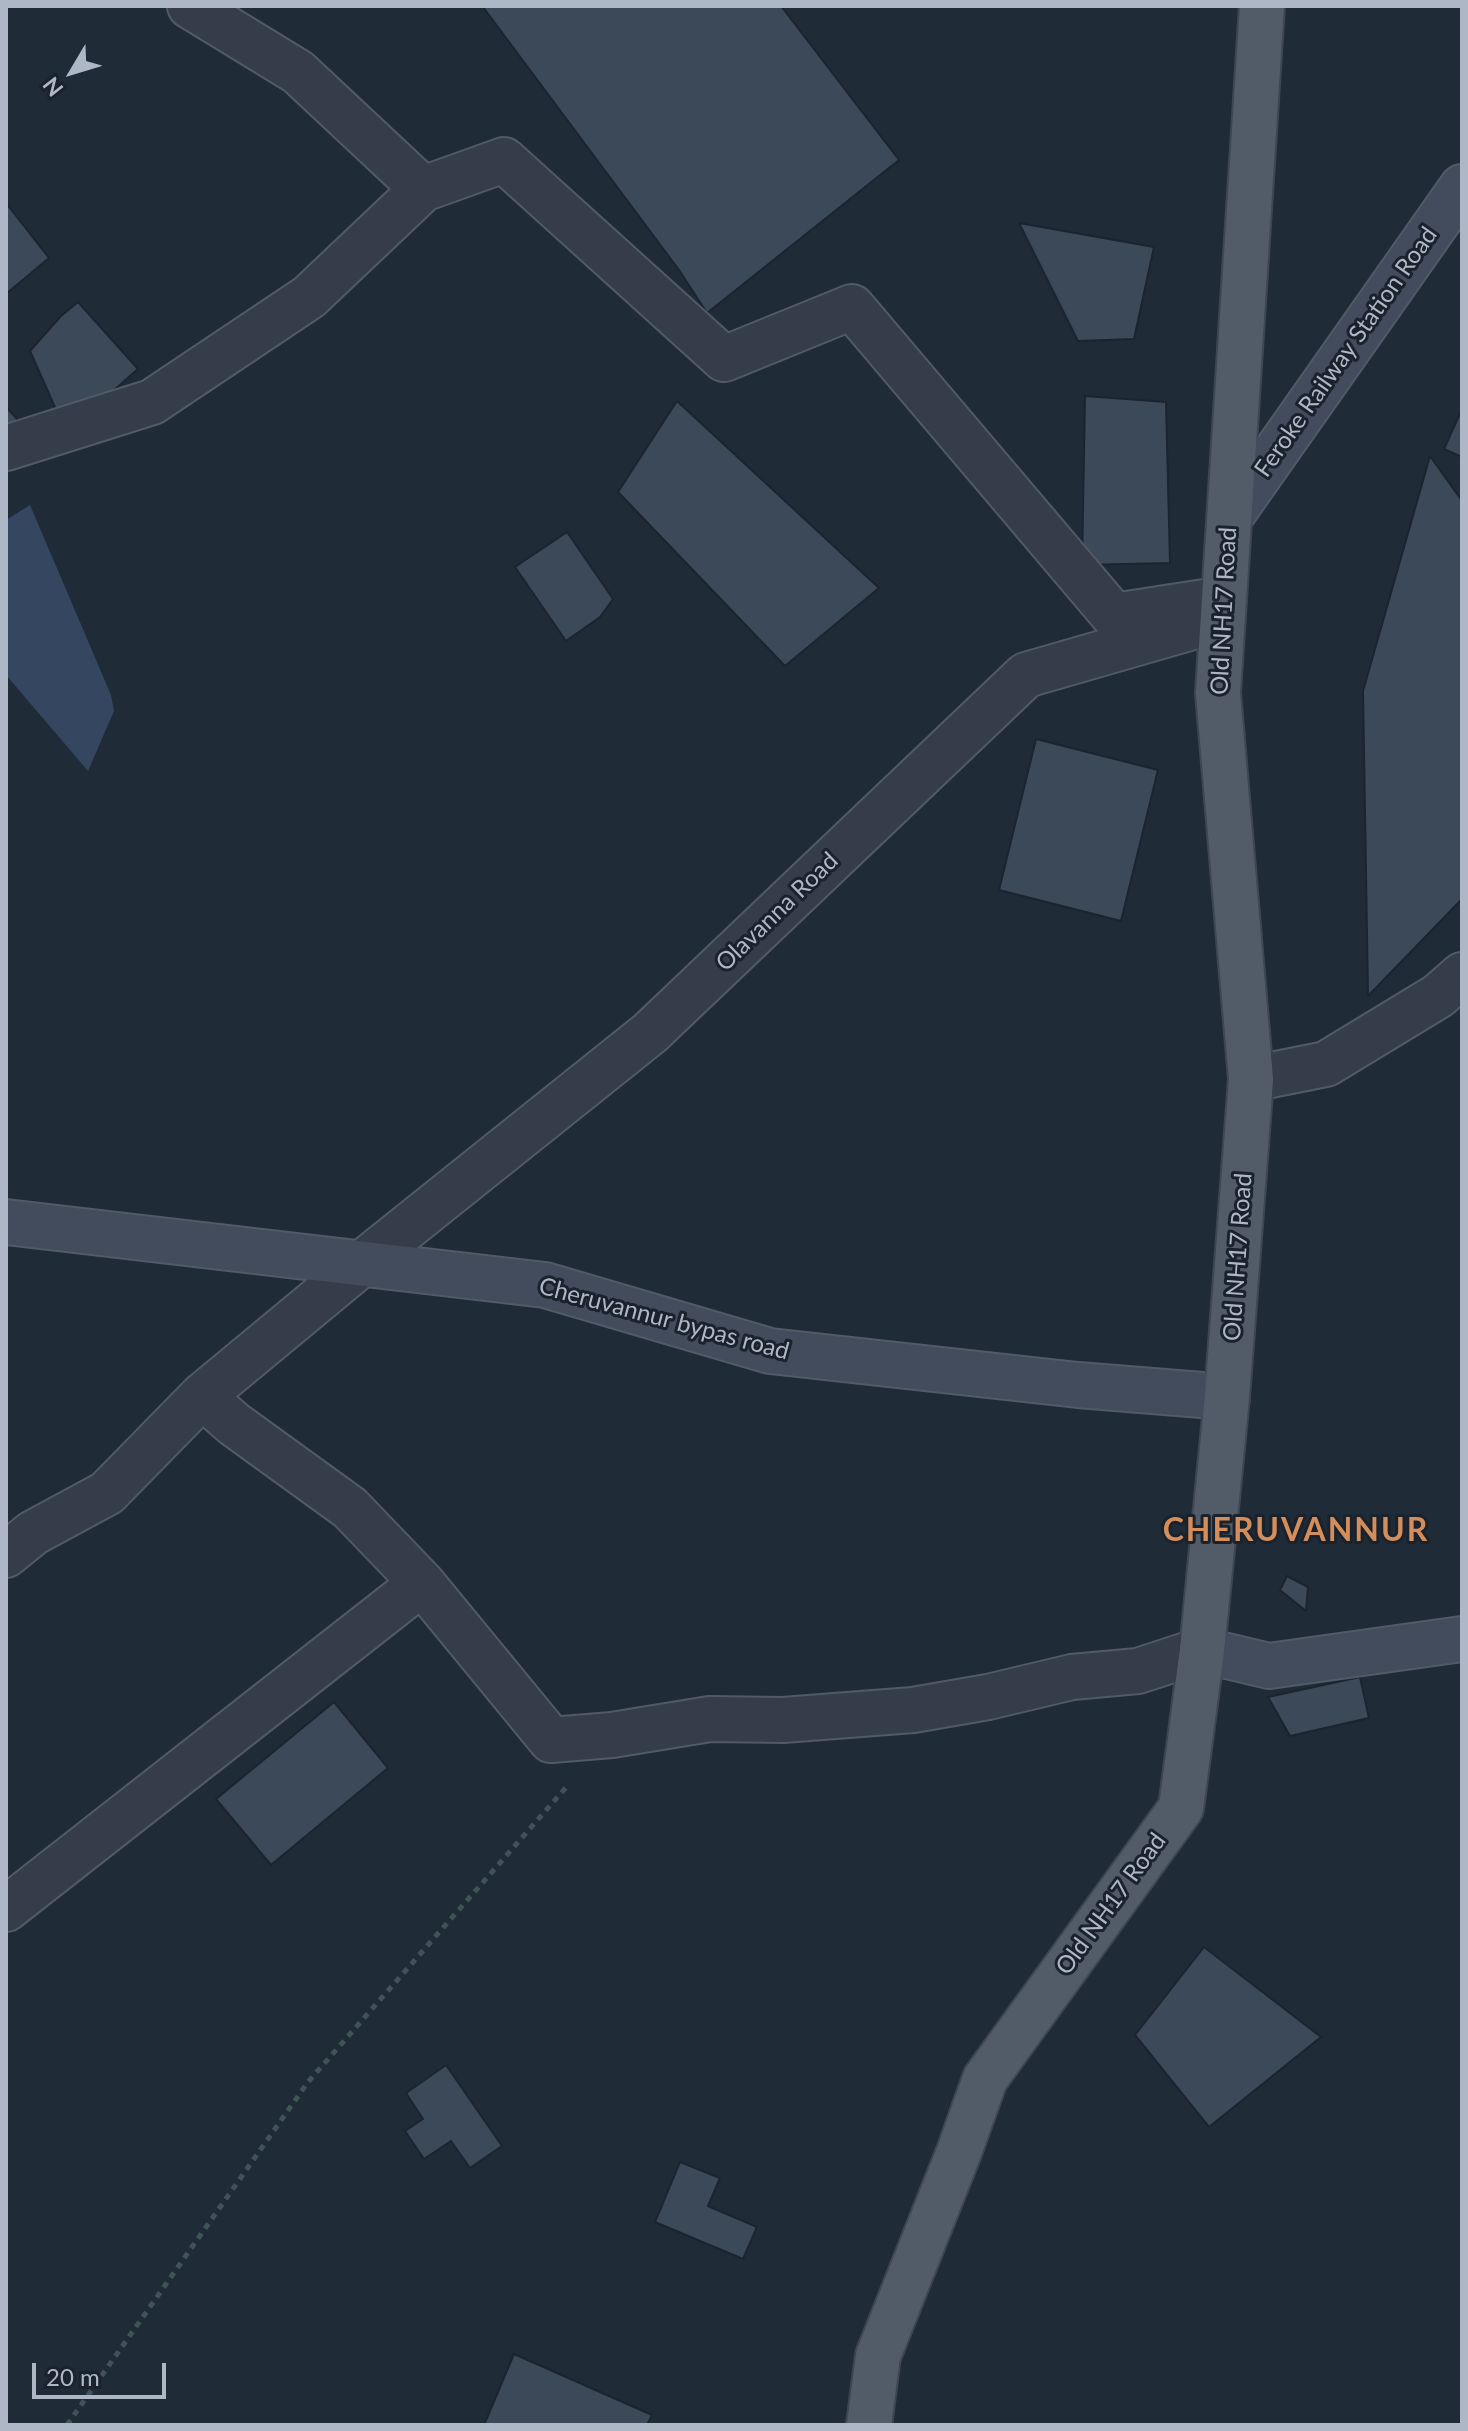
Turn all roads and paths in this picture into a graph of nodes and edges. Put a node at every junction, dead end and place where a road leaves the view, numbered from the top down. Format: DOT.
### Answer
graph roads {
  1 [pos="190,6"];
  2 [pos="1262,6"];
  3 [pos="1462,187"];
  4 [pos="423,189"];
  5 [pos="6,448"];
  6 [pos="1230,517"];
  7 [pos="1223,610"];
  8 [pos="1462,975"];
  9 [pos="1251,1079"];
  10 [pos="6,1222"];
  11 [pos="360,1265"];
  12 [pos="202,1396"];
  13 [pos="1227,1397"];
  14 [pos="6,1555"];
  15 [pos="422,1583"];
  16 [pos="1462,1639"];
  17 [pos="1202,1650"];
  18 [pos="612,1735"];
  19 [pos="6,1909"];
  20 [pos="67,2425"];
  21 [pos="869,2425"];
  1 -- 4 [label="street"];
  2 -- 6 [label="main road, Old NH17 Road"];
  3 -- 6 [label="main road, Feroke Railway Station Road"];
  4 -- 5 [label="street"];
  4 -- 7 [label="street"];
  6 -- 7 [label="main road, Old NH17 Road"];
  7 -- 9 [label="main road, Old NH17 Road"];
  7 -- 11 [label="street, Olavanna Road"];
  8 -- 9 [label="street"];
  9 -- 13 [label="main road, Old NH17 Road"];
  10 -- 11 [label="main road, Cheruvannur bypas road"];
  11 -- 12 [label="street, Olavanna Road"];
  11 -- 13 [label="main road, Cheruvannur bypas road"];
  12 -- 14 [label="street, Olavanna Road"];
  12 -- 15 [label="street"];
  13 -- 17 [label="main road, Old NH17 Road"];
  15 -- 18 [label="street"];
  15 -- 19 [label="street"];
  16 -- 17 [label="main road"];
  17 -- 18 [label="street"];
  17 -- 21 [label="main road, Old NH17 Road"];
  18 -- 20 [label="path"];
}
